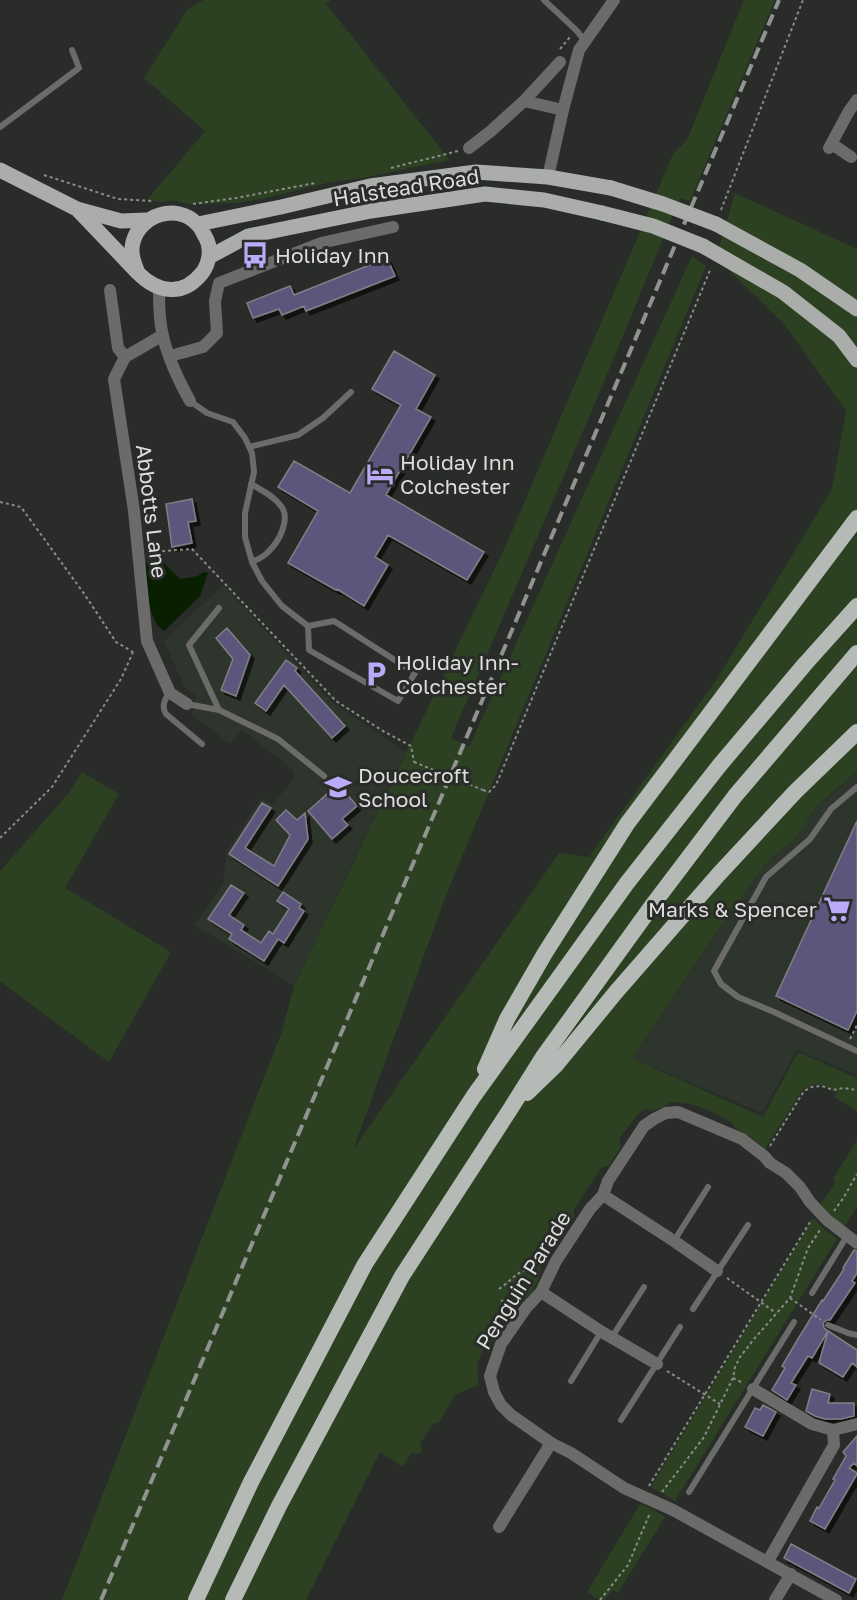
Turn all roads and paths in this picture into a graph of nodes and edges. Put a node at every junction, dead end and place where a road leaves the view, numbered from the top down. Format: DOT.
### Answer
graph roads {
  1 [pos="544,0"];
  2 [pos="614,0"];
  3 [pos="803,0"];
  4 [pos="585,42"];
  5 [pos="72,50"];
  6 [pos="560,62"];
  7 [pos="524,100"];
  8 [pos="857,100"];
  9 [pos="563,110"];
  10 [pos="0,127"];
  11 [pos="469,148"];
  12 [pos="851,157"];
  13 [pos="0,170"];
  14 [pos="381,170"];
  15 [pos="35,172"];
  16 [pos="548,177"];
  17 [pos="314,183"];
  18 [pos="160,202"];
  19 [pos="191,204"];
  20 [pos="77,209"];
  21 [pos="147,220"];
  22 [pos="198,224"];
  23 [pos="716,224"];
  24 [pos="393,227"];
  25 [pos="209,257"];
  26 [pos="710,272"];
  27 [pos="138,273"];
  28 [pos="159,288"];
  29 [pos="110,290"];
  30 [pos="857,309"];
  31 [pos="163,335"];
  32 [pos="170,356"];
  33 [pos="125,357"];
  34 [pos="857,360"];
  35 [pos="351,392"];
  36 [pos="190,401"];
  37 [pos="249,447"];
  38 [pos="250,484"];
  39 [pos="0,502"];
  40 [pos="857,518"];
  41 [pos="138,553"];
  42 [pos="252,562"];
  43 [pos="857,606"];
  44 [pos="219,608"];
  45 [pos="308,626"];
  46 [pos="151,648"];
  47 [pos="133,652"];
  48 [pos="857,653"];
  49 [pos="170,691"];
  50 [pos="187,704"];
  51 [pos="219,710"];
  52 [pos="857,732"];
  53 [pos="202,744"];
  54 [pos="324,776"];
  55 [pos="857,787"];
  56 [pos="0,838"];
  57 [pos="857,1025"];
  58 [pos="847,1047"];
  59 [pos="857,1052"];
  60 [pos="857,1090"];
  61 [pos="473,1097"];
  62 [pos="511,1108"];
  63 [pos="764,1156"];
  64 [pos="857,1174"];
  65 [pos="708,1187"];
  66 [pos="603,1195"];
  67 [pos="817,1210"];
  68 [pos="827,1220"];
  69 [pos="748,1225"];
  70 [pos="852,1240"];
  71 [pos="674,1241"];
  72 [pos="717,1271"];
  73 [pos="549,1277"];
  74 [pos="644,1287"];
  75 [pos="499,1290"];
  76 [pos="542,1292"];
  77 [pos="812,1293"];
  78 [pos="789,1298"];
  79 [pos="760,1302"];
  80 [pos="693,1309"];
  81 [pos="776,1314"];
  82 [pos="794,1322"];
  83 [pos="828,1326"];
  84 [pos="680,1327"];
  85 [pos="607,1335"];
  86 [pos="857,1335"];
  87 [pos="657,1364"];
  88 [pos="571,1381"];
  89 [pos="753,1389"];
  90 [pos="705,1395"];
  91 [pos="720,1404"];
  92 [pos="621,1420"];
  93 [pos="857,1425"];
  94 [pos="833,1430"];
  95 [pos="551,1443"];
  96 [pos="689,1492"];
  97 [pos="643,1496"];
  98 [pos="656,1502"];
  99 [pos="499,1527"];
  100 [pos="768,1561"];
  101 [pos="791,1574"];
  102 [pos="196,1600"];
  103 [pos="233,1600"];
  104 [pos="600,1600"];
  105 [pos="775,1600"];
  106 [pos="836,1600"];
  1 -- 4 [label="lane"];
  2 -- 4 [label="street"];
  3 -- 23 [label="path"];
  4 -- 9 [label="street"];
  5 -- 10 [label="lane"];
  6 -- 7 [label="street"];
  7 -- 9 [label="street"];
  7 -- 11 [label="street"];
  8 -- 12 [label="street"];
  9 -- 16 [label="street"];
  11 -- 14 [label="path"];
  13 -- 20 [label="main road"];
  15 -- 18 [label="path"];
  16 -- 22 [label="main road, Halstead Road"];
  16 -- 23 [label="main road, Halstead Road, bridge"];
  17 -- 19 [label="path"];
  20 -- 21 [label="main road"];
  20 -- 27 [label="main road"];
  21 -- 22 [label="main road"];
  21 -- 27 [label="main road"];
  22 -- 25 [label="main road"];
  23 -- 30 [label="main road"];
  24 -- 32 [label="street"];
  25 -- 28 [label="main road"];
  25 -- 34 [label="main road, Halstead Road, bridge"];
  26 -- 41 [label="path, bridge"];
  27 -- 28 [label="main road"];
  28 -- 31 [label="street"];
  29 -- 33 [label="street"];
  31 -- 32 [label="street"];
  31 -- 33 [label="street"];
  32 -- 36 [label="street"];
  33 -- 41 [label="street, Abbotts Lane"];
  35 -- 37 [label="lane"];
  36 -- 37 [label="lane"];
  37 -- 38 [label="lane"];
  38 -- 42 [label="lane"];
  38 -- 42 [label="lane"];
  39 -- 47 [label="path"];
  40 -- 61 [label="highway"];
  41 -- 46 [label="street, Abbotts Lane"];
  42 -- 45 [label="lane"];
  43 -- 61 [label="highway"];
  44 -- 51 [label="lane"];
  45 -- 45 [label="lane"];
  46 -- 47 [label="path"];
  46 -- 49 [label="street, Abbotts Lane"];
  47 -- 56 [label="path"];
  48 -- 62 [label="highway"];
  49 -- 50 [label="street, Abbotts Lane"];
  49 -- 53 [label="lane"];
  50 -- 51 [label="lane"];
  51 -- 54 [label="lane"];
  52 -- 62 [label="highway"];
  55 -- 58 [label="lane"];
  57 -- 58 [label="path"];
  58 -- 59 [label="lane"];
  60 -- 63 [label="path"];
  61 -- 102 [label="highway"];
  62 -- 103 [label="highway"];
  63 -- 66 [label="street, Penguin Parade"];
  63 -- 67 [label="street, Penguin Parade"];
  64 -- 68 [label="path"];
  65 -- 71 [label="lane"];
  66 -- 71 [label="street"];
  66 -- 73 [label="street, Penguin Parade"];
  67 -- 68 [label="street, Penguin Parade"];
  67 -- 79 [label="path"];
  68 -- 70 [label="street, Penguin Parade"];
  68 -- 78 [label="path"];
  69 -- 72 [label="lane"];
  70 -- 77 [label="lane"];
  71 -- 72 [label="street"];
  72 -- 79 [label="path"];
  72 -- 80 [label="lane"];
  73 -- 75 [label="path"];
  73 -- 76 [label="street, Penguin Parade"];
  74 -- 85 [label="lane"];
  76 -- 85 [label="street"];
  76 -- 95 [label="street, Penguin Parade"];
  78 -- 81 [label="path"];
  78 -- 83 [label="path"];
  79 -- 81 [label="path"];
  79 -- 90 [label="path"];
  81 -- 91 [label="path"];
  82 -- 89 [label="lane"];
  83 -- 86 [label="lane"];
  84 -- 87 [label="lane"];
  85 -- 87 [label="street"];
  85 -- 88 [label="lane"];
  87 -- 90 [label="path"];
  87 -- 92 [label="lane"];
  89 -- 94 [label="street"];
  89 -- 96 [label="lane"];
  90 -- 91 [label="path"];
  90 -- 97 [label="path"];
  91 -- 98 [label="path"];
  93 -- 94 [label="street"];
  94 -- 100 [label="street"];
  95 -- 97 [label="street, Penguin Parade"];
  95 -- 99 [label="street"];
  97 -- 98 [label="street, Penguin Parade"];
  98 -- 100 [label="street, Penguin Parade"];
  98 -- 104 [label="path"];
  100 -- 101 [label="street, Penguin Parade"];
  101 -- 105 [label="street"];
  101 -- 106 [label="street, Penguin Parade"];
}
